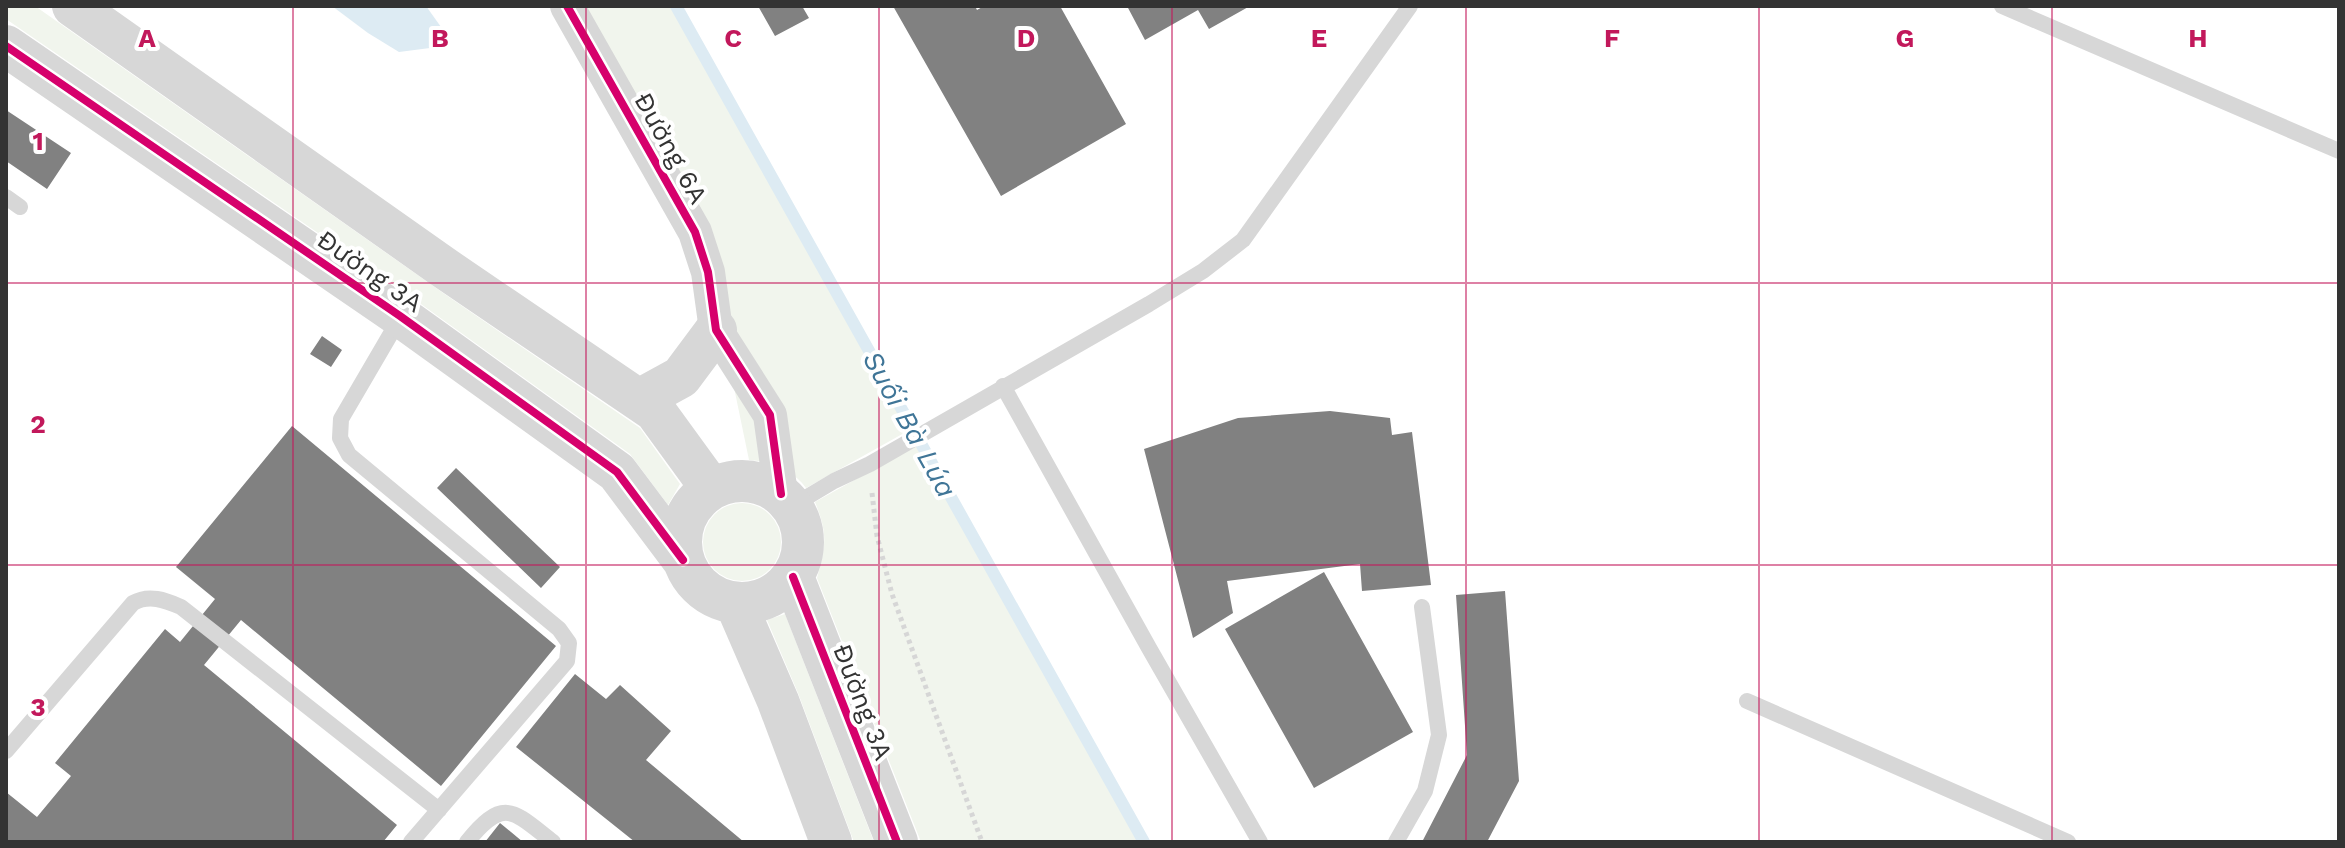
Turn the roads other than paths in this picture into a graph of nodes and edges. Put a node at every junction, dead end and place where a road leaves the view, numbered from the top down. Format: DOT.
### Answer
graph roads {
  1 [pos="73,6"];
  2 [pos="567,6"];
  3 [pos="1410,6"];
  4 [pos="2002,6"];
  5 [pos="6,46"];
  6 [pos="2339,151"];
  7 [pos="400,316"];
  8 [pos="716,330"];
  9 [pos="1003,386"];
  10 [pos="639,400"];
  11 [pos="711,488"];
  12 [pos="787,500"];
  13 [pos="683,560"];
  14 [pos="793,577"];
  15 [pos="736,604"];
  16 [pos="1422,607"];
  17 [pos="1747,701"];
  18 [pos="6,751"];
  19 [pos="439,810"];
  20 [pos="411,842"];
  21 [pos="467,842"];
  22 [pos="553,842"];
  23 [pos="831,842"];
  24 [pos="897,842"];
  25 [pos="1260,842"];
  26 [pos="1396,842"];
  27 [pos="2068,842"];
  1 -- 10 [label="street, Đường 3A"];
  2 -- 8 [label="street, Đường 6A"];
  3 -- 9 [label="lane"];
  4 -- 6 [label="lane"];
  5 -- 7 [label="street, Đường 3A"];
  7 -- 13 [label="street, Đường 3A"];
  7 -- 19 [label="lane"];
  8 -- 10 [label="street"];
  8 -- 12 [label="street, Đường 6A"];
  9 -- 12 [label="lane"];
  9 -- 25 [label="lane"];
  10 -- 11 [label="street, Đường 3A"];
  11 -- 12 [label="street"];
  11 -- 13 [label="street"];
  12 -- 14 [label="street"];
  13 -- 15 [label="street"];
  14 -- 15 [label="street"];
  14 -- 24 [label="street, Đường 3A"];
  15 -- 23 [label="street"];
  16 -- 26 [label="lane"];
  17 -- 27 [label="lane"];
  18 -- 19 [label="lane"];
  19 -- 20 [label="lane"];
  21 -- 22 [label="lane"];
}
